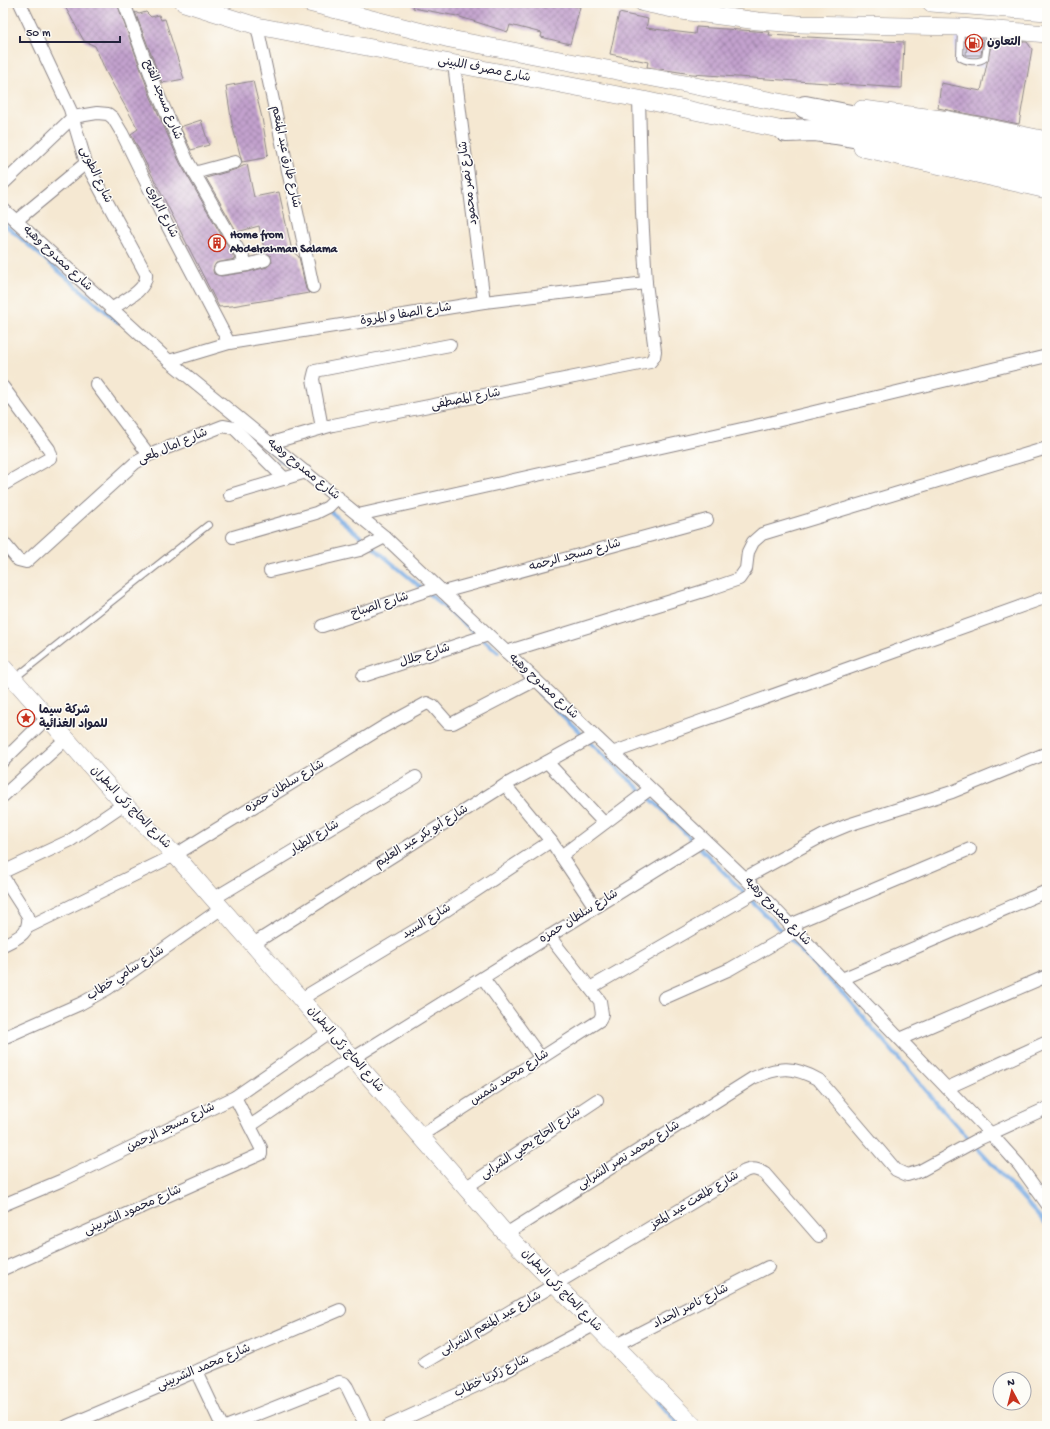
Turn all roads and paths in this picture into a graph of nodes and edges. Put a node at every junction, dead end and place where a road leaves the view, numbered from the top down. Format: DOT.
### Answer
graph roads {
  1 [pos="20,3"];
  2 [pos="124,3"];
  3 [pos="184,3"];
  4 [pos="309,3"];
  5 [pos="643,3"];
  6 [pos="932,3"];
  7 [pos="962,5"];
  8 [pos="993,6"];
  9 [pos="1047,12"];
  10 [pos="257,26"];
  11 [pos="1047,34"];
  12 [pos="960,35"];
  13 [pos="988,37"];
  14 [pos="967,43"];
  15 [pos="980,44"];
  16 [pos="454,64"];
  17 [pos="639,99"];
  18 [pos="805,107"];
  19 [pos="73,117"];
  20 [pos="786,131"];
  21 [pos="1047,140"];
  22 [pos="1047,155"];
  23 [pos="235,162"];
  24 [pos="86,163"];
  25 [pos="1047,171"];
  26 [pos="194,173"];
  27 [pos="3,184"];
  28 [pos="1047,190"];
  29 [pos="3,209"];
  30 [pos="16,220"];
  31 [pos="265,260"];
  32 [pos="247,265"];
  33 [pos="220,269"];
  34 [pos="646,283"];
  35 [pos="313,287"];
  36 [pos="484,302"];
  37 [pos="111,309"];
  38 [pos="229,343"];
  39 [pos="450,346"];
  40 [pos="1047,356"];
  41 [pos="169,361"];
  42 [pos="96,384"];
  43 [pos="3,387"];
  44 [pos="322,428"];
  45 [pos="271,443"];
  46 [pos="1047,448"];
  47 [pos="149,455"];
  48 [pos="306,472"];
  49 [pos="285,478"];
  50 [pos="3,485"];
  51 [pos="230,495"];
  52 [pos="338,497"];
  53 [pos="358,515"];
  54 [pos="707,520"];
  55 [pos="208,525"];
  56 [pos="233,537"];
  57 [pos="380,540"];
  58 [pos="3,542"];
  59 [pos="270,571"];
  60 [pos="437,590"];
  61 [pos="1047,597"];
  62 [pos="322,626"];
  63 [pos="486,636"];
  64 [pos="506,652"];
  65 [pos="8,673"];
  66 [pos="363,676"];
  67 [pos="536,680"];
  68 [pos="47,718"];
  69 [pos="66,739"];
  70 [pos="590,739"];
  71 [pos="612,753"];
  72 [pos="1047,753"];
  73 [pos="3,761"];
  74 [pos="547,762"];
  75 [pos="416,776"];
  76 [pos="505,785"];
  77 [pos="646,792"];
  78 [pos="3,796"];
  79 [pos="124,804"];
  80 [pos="604,823"];
  81 [pos="551,841"];
  82 [pos="698,843"];
  83 [pos="970,849"];
  84 [pos="175,855"];
  85 [pos="561,856"];
  86 [pos="3,872"];
  87 [pos="3,877"];
  88 [pos="745,878"];
  89 [pos="1047,891"];
  90 [pos="751,895"];
  91 [pos="217,904"];
  92 [pos="595,907"];
  93 [pos="792,930"];
  94 [pos="24,932"];
  95 [pos="549,936"];
  96 [pos="253,944"];
  97 [pos="3,945"];
  98 [pos="1047,976"];
  99 [pos="483,978"];
  100 [pos="842,979"];
  101 [pos="590,988"];
  102 [pos="664,998"];
  103 [pos="301,999"];
  104 [pos="329,1032"];
  105 [pos="3,1038"];
  106 [pos="900,1039"];
  107 [pos="1047,1042"];
  108 [pos="352,1058"];
  109 [pos="541,1058"];
  110 [pos="947,1088"];
  111 [pos="235,1097"];
  112 [pos="597,1100"];
  113 [pos="1047,1108"];
  114 [pos="250,1126"];
  115 [pos="991,1134"];
  116 [pos="420,1136"];
  117 [pos="465,1188"];
  118 [pos="1047,1204"];
  119 [pos="3,1205"];
  120 [pos="506,1234"];
  121 [pos="819,1236"];
  122 [pos="768,1267"];
  123 [pos="3,1268"];
  124 [pos="556,1285"];
  125 [pos="340,1310"];
  126 [pos="594,1325"];
  127 [pos="614,1346"];
  128 [pos="425,1362"];
  129 [pos="196,1371"];
  130 [pos="67,1426"];
  131 [pos="222,1426"];
  132 [pos="228,1426"];
  133 [pos="366,1426"];
  134 [pos="388,1426"];
  135 [pos="694,1426"];
  1 -- 19 [label="street, شارع الطوبى"];
  2 -- 26 [label="street, شارع مسجد الفتح"];
  3 -- 10 [label="main road, شارع مصرف اللبينى"];
  4 -- 18 [label="main road, شارع مصرف اللبينى"];
  5 -- 12 [label="main road"];
  6 -- 7 [label="main road"];
  7 -- 8 [label="main road"];
  7 -- 12 [label="main road"];
  8 -- 9 [label="main road"];
  8 -- 13 [label="main road"];
  10 -- 16 [label="main road, شارع مصرف اللبينى"];
  10 -- 35 [label="street, شارع طارق عبد المنعم"];
  11 -- 13 [label="main road"];
  12 -- 13 [label="main road"];
  12 -- 13 [label="lane"];
  12 -- 14 [label="lane"];
  13 -- 15 [label="lane"];
  16 -- 17 [label="main road, شارع مصرف اللبينى"];
  16 -- 36 [label="street, شارع نصر محمود"];
  17 -- 20 [label="main road, شارع مصرف اللبينى"];
  17 -- 34 [label="street"];
  18 -- 21 [label="main road, شارع مصرف اللبينى"];
  18 -- 22 [label="highway"];
  19 -- 24 [label="street, شارع الطوبى"];
  19 -- 27 [label="street"];
  19 -- 38 [label="street, شارع الراوى"];
  20 -- 25 [label="highway"];
  20 -- 28 [label="main road, شارع مصرف اللبينى"];
  23 -- 26 [label="street"];
  24 -- 30 [label="street"];
  24 -- 37 [label="street, شارع الطوبى"];
  26 -- 32 [label="street, شارع مسجد الفتح"];
  29 -- 30 [label="street, شارع ممدوح وهبه"];
  30 -- 37 [label="street, شارع ممدوح وهبه"];
  31 -- 32 [label="street"];
  32 -- 33 [label="street"];
  34 -- 36 [label="street, شارع الصفا و المروة"];
  34 -- 44 [label="street, شارع المصطفى"];
  36 -- 38 [label="street, شارع الصفا و المروة"];
  37 -- 41 [label="street, شارع ممدوح وهبه"];
  38 -- 41 [label="street, شارع الصفا و المروة"];
  39 -- 44 [label="street"];
  40 -- 53 [label="street"];
  41 -- 45 [label="street, شارع ممدوح وهبه"];
  42 -- 47 [label="street"];
  43 -- 50 [label="street"];
  44 -- 45 [label="street, شارع المصطفى"];
  45 -- 48 [label="street, شارع ممدوح وهبه"];
  46 -- 64 [label="street"];
  47 -- 49 [label="street, شارع امال لمعى"];
  47 -- 58 [label="street, شارع امال لمعى"];
  48 -- 49 [label="street"];
  48 -- 52 [label="street, شارع ممدوح وهبه"];
  49 -- 51 [label="street"];
  52 -- 53 [label="street, شارع ممدوح وهبه"];
  52 -- 56 [label="street"];
  53 -- 57 [label="street, شارع ممدوح وهبه"];
  54 -- 60 [label="street, شارع مسجد الرحمه"];
  55 -- 65 [label="lane"];
  57 -- 59 [label="street"];
  57 -- 60 [label="street, شارع ممدوح وهبه"];
  60 -- 62 [label="street, شارع الصباح"];
  60 -- 63 [label="street, شارع ممدوح وهبه"];
  61 -- 71 [label="street"];
  63 -- 64 [label="street, شارع ممدوح وهبه"];
  63 -- 66 [label="street, شارع جلال"];
  64 -- 67 [label="street, شارع ممدوح وهبه"];
  65 -- 68 [label="main road, شارع الحاج زكى البطران"];
  67 -- 70 [label="street, شارع ممدوح وهبه"];
  67 -- 84 [label="street, شارع سلطان حمزه"];
  68 -- 69 [label="main road, شارع الحاج زكى البطران"];
  68 -- 73 [label="street"];
  69 -- 78 [label="street"];
  69 -- 79 [label="main road, شارع الحاج زكى البطران"];
  70 -- 71 [label="street, شارع ممدوح وهبه"];
  70 -- 74 [label="street, شارع أبو بكر عبد العليم"];
  71 -- 77 [label="street, شارع ممدوح وهبه"];
  72 -- 88 [label="street"];
  74 -- 76 [label="street, شارع أبو بكر عبد العليم"];
  74 -- 80 [label="street"];
  75 -- 91 [label="street, شارع الطيار"];
  76 -- 81 [label="street"];
  76 -- 96 [label="street, شارع أبو بكر عبد العليم"];
  77 -- 80 [label="street"];
  77 -- 82 [label="street, شارع ممدوح وهبه"];
  79 -- 84 [label="main road, شارع الحاج زكى البطران"];
  79 -- 86 [label="street"];
  80 -- 85 [label="street"];
  81 -- 85 [label="street"];
  81 -- 103 [label="street, شارع السيد"];
  82 -- 88 [label="street, شارع ممدوح وهبه"];
  82 -- 92 [label="street, شارع سلطان حمزه"];
  83 -- 93 [label="street"];
  84 -- 91 [label="main road, شارع الحاج زكى البطران"];
  84 -- 94 [label="street, شارع سلطان حمزه"];
  85 -- 92 [label="street"];
  87 -- 94 [label="street"];
  88 -- 90 [label="street, شارع ممدوح وهبه"];
  89 -- 100 [label="street"];
  90 -- 93 [label="street, شارع ممدوح وهبه"];
  90 -- 101 [label="street"];
  91 -- 96 [label="main road, شارع الحاج زكى البطران"];
  91 -- 105 [label="street, شارع سامي خطاب"];
  92 -- 95 [label="street, شارع سلطان حمزه"];
  93 -- 100 [label="street, شارع ممدوح وهبه"];
  93 -- 102 [label="street"];
  94 -- 97 [label="street, شارع سلطان حمزه"];
  95 -- 99 [label="street, شارع سلطان حمزه"];
  95 -- 101 [label="street"];
  96 -- 103 [label="main road, شارع الحاج زكى البطران"];
  98 -- 106 [label="street"];
  99 -- 108 [label="street, شارع سلطان حمزه"];
  99 -- 109 [label="street"];
  100 -- 106 [label="street, شارع ممدوح وهبه"];
  101 -- 109 [label="street, شارع محمد شمس"];
  103 -- 104 [label="main road, شارع الحاج زكى البطران"];
  104 -- 108 [label="main road, شارع الحاج زكى البطران"];
  104 -- 111 [label="street, شارع مسجد الرحمن"];
  106 -- 110 [label="street, شارع ممدوح وهبه"];
  107 -- 110 [label="street"];
  108 -- 114 [label="street, شارع سلطان حمزه"];
  108 -- 116 [label="main road, شارع الحاج زكى البطران"];
  109 -- 116 [label="street, شارع محمد شمس"];
  110 -- 115 [label="street, شارع ممدوح وهبه"];
  111 -- 114 [label="street"];
  111 -- 119 [label="street, شارع مسجد الرحمن"];
  112 -- 117 [label="street, شارع الحاج يحيي الشرابى"];
  113 -- 115 [label="street"];
  114 -- 123 [label="street, شارع محمود الشربينى"];
  115 -- 118 [label="street, شارع ممدوح وهبه"];
  115 -- 120 [label="street, شارع محمد نصر الشرابى"];
  116 -- 117 [label="main road, شارع الحاج زكى البطران"];
  117 -- 120 [label="main road, شارع الحاج زكى البطران"];
  120 -- 124 [label="main road, شارع الحاج زكى البطران"];
  121 -- 124 [label="street, شارع طلعت عبد المعز"];
  122 -- 127 [label="street, شارع ناصر الحداد"];
  124 -- 126 [label="main road, شارع الحاج زكى البطران"];
  124 -- 128 [label="street, شارع عبد المنعم الشرابى"];
  125 -- 129 [label="street, شارع محمد الشربينى"];
  126 -- 127 [label="main road, شارع الحاج زكى البطران"];
  126 -- 134 [label="street, شارع زكريا خطاب"];
  127 -- 135 [label="main road, شارع الحاج زكى البطران"];
  129 -- 130 [label="street, شارع محمد الشربينى"];
  129 -- 131 [label="street"];
  132 -- 133 [label="street"];
}
